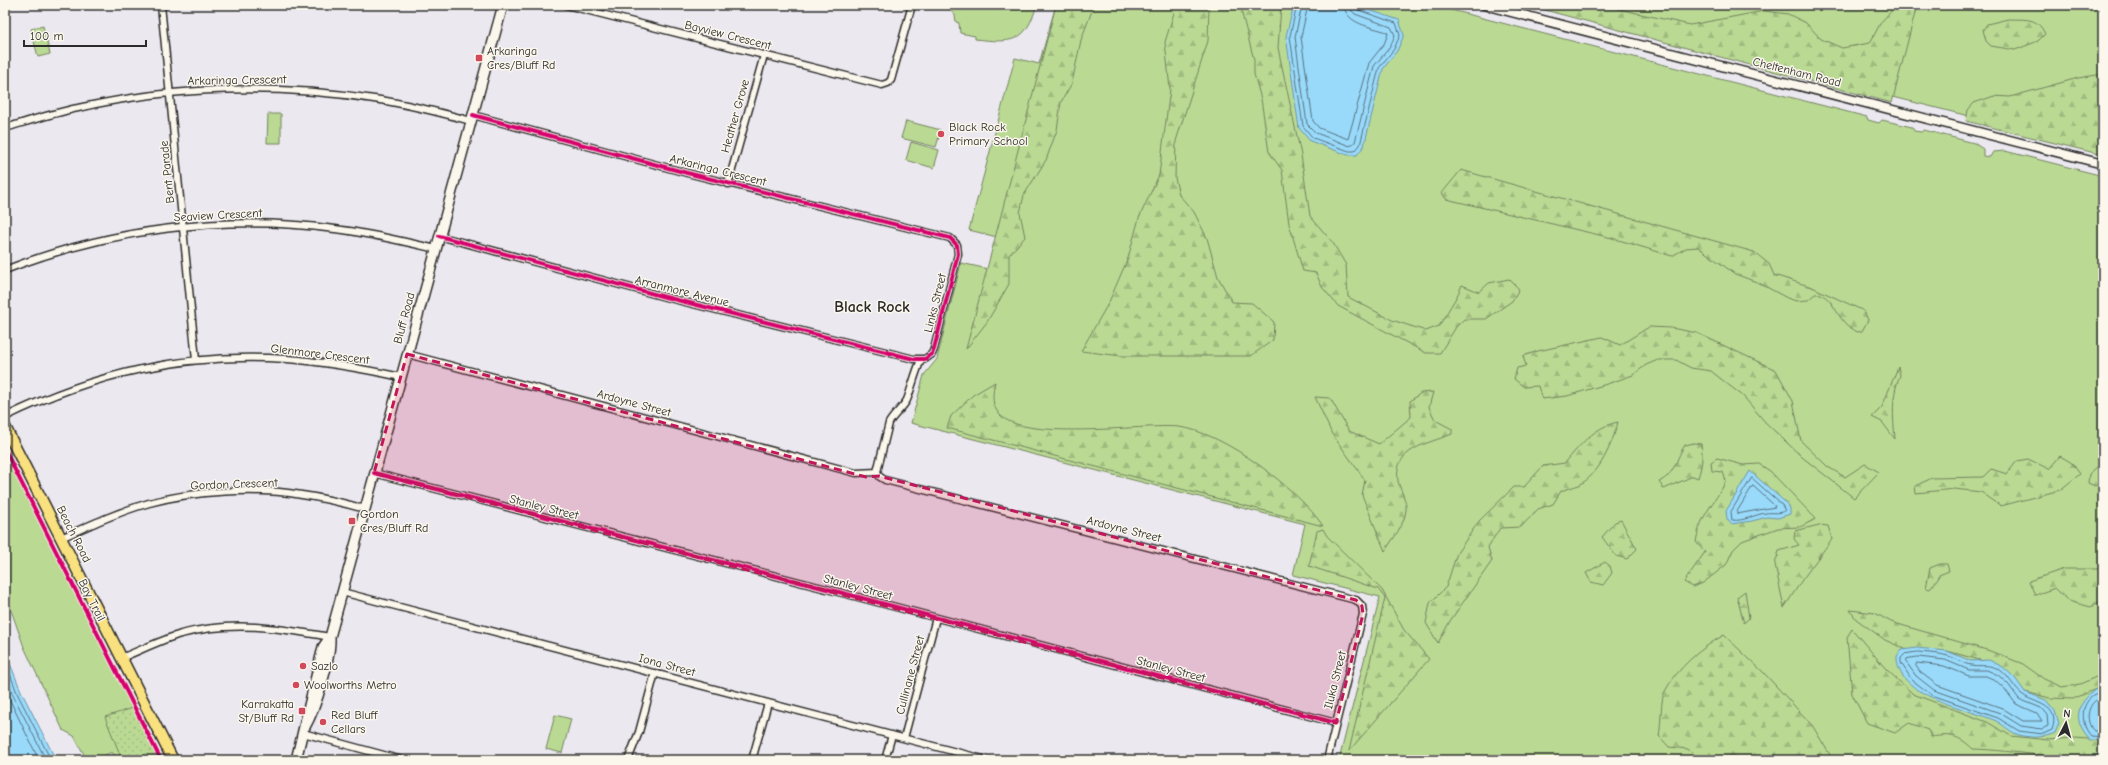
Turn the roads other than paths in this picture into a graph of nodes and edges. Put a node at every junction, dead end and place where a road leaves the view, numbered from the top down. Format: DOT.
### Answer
graph roads {
  1 [pos="161,5"];
  2 [pos="503,5"];
  3 [pos="566,5"];
  4 [pos="912,5"];
  5 [pos="1484,5"];
  6 [pos="764,55"];
  7 [pos="170,93"];
  8 [pos="472,118"];
  9 [pos="5,128"];
  10 [pos="2103,164"];
  11 [pos="728,184"];
  12 [pos="184,226"];
  13 [pos="439,236"];
  14 [pos="957,245"];
  15 [pos="436,249"];
  16 [pos="5,270"];
  17 [pos="407,354"];
  18 [pos="914,359"];
  19 [pos="196,360"];
  20 [pos="921,360"];
  21 [pos="401,377"];
  22 [pos="912,379"];
  23 [pos="5,417"];
  24 [pos="5,427"];
  25 [pos="374,473"];
  26 [pos="878,474"];
  27 [pos="365,509"];
  28 [pos="61,538"];
  29 [pos="342,592"];
  30 [pos="1362,606"];
  31 [pos="936,618"];
  32 [pos="330,637"];
  33 [pos="122,658"];
  34 [pos="655,673"];
  35 [pos="768,703"];
  36 [pos="1336,723"];
  37 [pos="304,730"];
  38 [pos="892,735"];
  39 [pos="904,738"];
  40 [pos="173,760"];
  41 [pos="296,760"];
  42 [pos="402,760"];
  43 [pos="628,760"];
  44 [pos="752,760"];
  45 [pos="885,760"];
  46 [pos="987,760"];
  47 [pos="1327,760"];
  1 -- 7 [label="street, Bent Parade"];
  2 -- 8 [label="main road, Bluff Road"];
  3 -- 6 [label="street, Bayview Crescent"];
  4 -- 6 [label="street, Bayview Crescent"];
  5 -- 10 [label="street, Cheltenham Road"];
  6 -- 11 [label="street, Heather Grove"];
  7 -- 8 [label="street, Arkaringa Crescent"];
  7 -- 9 [label="street, Arkaringa Crescent"];
  7 -- 12 [label="street, Bent Parade"];
  8 -- 11 [label="street, Arkaringa Crescent"];
  8 -- 13 [label="main road, Bluff Road"];
  11 -- 14 [label="street, Arkaringa Crescent"];
  12 -- 15 [label="street, Seaview Crescent"];
  12 -- 16 [label="street, Seaview Crescent"];
  12 -- 19 [label="street, Bent Parade"];
  13 -- 15 [label="main road, Bluff Road"];
  13 -- 18 [label="street, Arranmore Avenue"];
  14 -- 20 [label="street, Links Street"];
  15 -- 17 [label="main road, Bluff Road"];
  17 -- 21 [label="main road, Bluff Road"];
  17 -- 26 [label="street, Ardoyne Street"];
  18 -- 20 [label="street, Arranmore Avenue"];
  18 -- 22 [label="street, Links Street"];
  19 -- 21 [label="street, Glenmore Crescent"];
  19 -- 23 [label="street, Glenmore Crescent"];
  20 -- 22 [label="street, Links Street"];
  21 -- 25 [label="main road, Bluff Road"];
  22 -- 26 [label="street, Links Street"];
  24 -- 28 [label="main road, Beach Road"];
  25 -- 27 [label="main road, Bluff Road"];
  25 -- 31 [label="street, Stanley Street"];
  26 -- 30 [label="street, Ardoyne Street"];
  27 -- 28 [label="street, Gordon Crescent"];
  27 -- 29 [label="main road, Bluff Road"];
  28 -- 33 [label="main road, Beach Road"];
  29 -- 32 [label="main road, Bluff Road"];
  29 -- 34 [label="street, Iona Street"];
  30 -- 36 [label="street, Iluka Street"];
  31 -- 36 [label="street, Stanley Street"];
  31 -- 39 [label="street, Cullinane Street"];
  32 -- 33 [label="street"];
  32 -- 37 [label="main road, Bluff Road"];
  33 -- 40 [label="main road, Beach Road"];
  34 -- 35 [label="street, Iona Street"];
  34 -- 43 [label="street"];
  35 -- 38 [label="street, Iona Street"];
  35 -- 44 [label="street"];
  36 -- 47 [label="street, Iluka Street"];
  37 -- 41 [label="main road, Bluff Road"];
  37 -- 42 [label="street"];
  38 -- 39 [label="street, Iona Street"];
  38 -- 45 [label="street"];
  39 -- 46 [label="street, Iona Street"];
}
